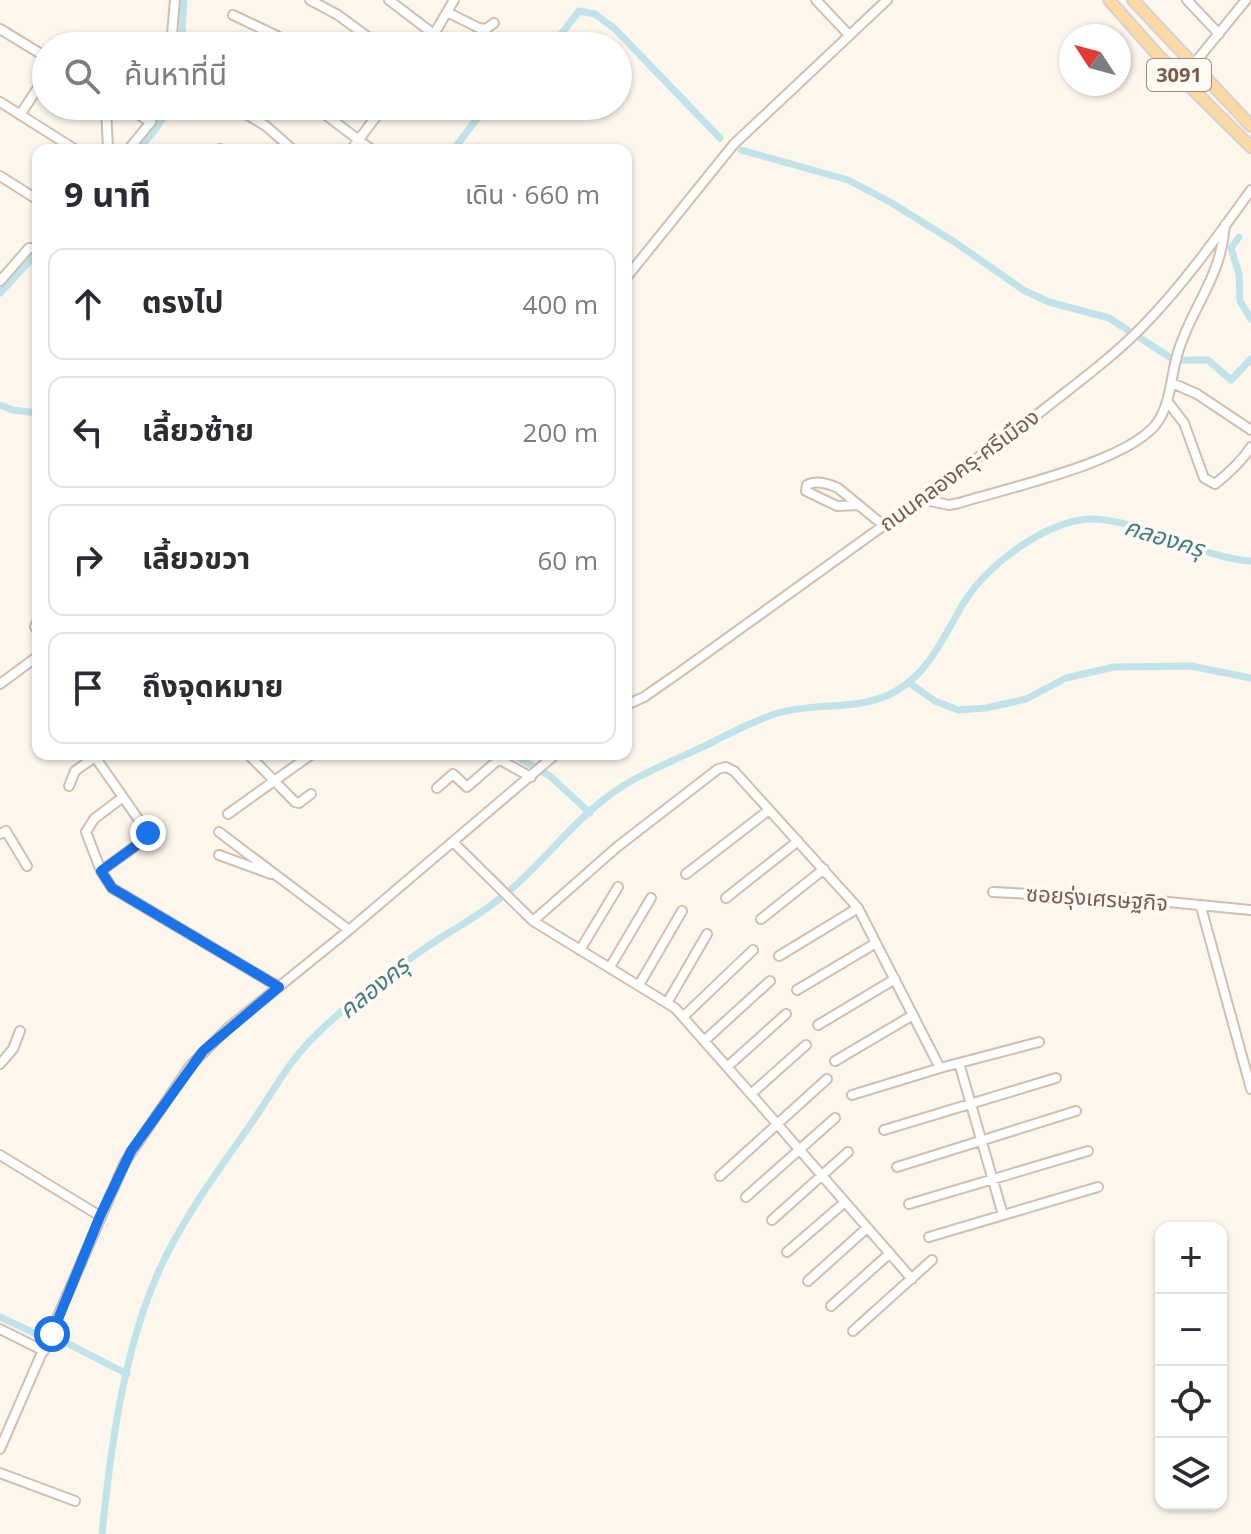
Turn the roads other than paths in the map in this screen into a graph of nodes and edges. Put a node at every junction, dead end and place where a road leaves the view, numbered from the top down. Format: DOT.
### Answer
graph roads {
  1 [pos="175,0"];
  2 [pos="310,0"];
  3 [pos="389,0"];
  4 [pos="454,0"];
  5 [pos="816,0"];
  6 [pos="887,0"];
  7 [pos="1109,0"];
  8 [pos="1133,0"];
  9 [pos="1187,0"];
  10 [pos="1246,0"];
  11 [pos="449,13"];
  12 [pos="233,15"];
  13 [pos="494,23"];
  14 [pos="0,29"];
  15 [pos="172,32"];
  16 [pos="269,32"];
  17 [pos="361,32"];
  18 [pos="431,32"];
  19 [pos="437,32"];
  20 [pos="1219,34"];
  21 [pos="849,35"];
  22 [pos="32,48"];
  23 [pos="1193,65"];
  24 [pos="32,97"];
  25 [pos="0,102"];
  26 [pos="20,115"];
  27 [pos="107,120"];
  28 [pos="148,120"];
  29 [pos="256,120"];
  30 [pos="333,120"];
  31 [pos="373,120"];
  32 [pos="151,122"];
  33 [pos="1251,126"];
  34 [pos="359,140"];
  35 [pos="66,144"];
  36 [pos="108,144"];
  37 [pos="133,144"];
  38 [pos="286,144"];
  39 [pos="356,144"];
  40 [pos="364,144"];
  41 [pos="1251,147"];
  42 [pos="0,176"];
  43 [pos="1251,190"];
  44 [pos="32,196"];
  45 [pos="1226,224"];
  46 [pos="32,250"];
  47 [pos="632,270"];
  48 [pos="0,281"];
  49 [pos="1172,383"];
  50 [pos="1167,401"];
  51 [pos="1251,430"];
  52 [pos="1251,447"];
  53 [pos="921,499"];
  54 [pos="858,505"];
  55 [pos="883,525"];
  56 [pos="32,660"];
  57 [pos="0,684"];
  58 [pos="632,702"];
  59 [pos="91,760"];
  60 [pos="100,760"];
  61 [pos="254,760"];
  62 [pos="304,760"];
  63 [pos="498,760"];
  64 [pos="550,760"];
  65 [pos="533,775"];
  66 [pos="274,781"];
  67 [pos="69,786"];
  68 [pos="437,788"];
  69 [pos="311,794"];
  70 [pos="123,797"];
  71 [pos="769,810"];
  72 [pos="228,814"];
  73 [pos="219,832"];
  74 [pos="0,834"];
  75 [pos="798,841"];
  76 [pos="453,842"];
  77 [pos="219,855"];
  78 [pos="27,866"];
  79 [pos="824,869"];
  80 [pos="101,871"];
  81 [pos="686,874"];
  82 [pos="278,877"];
  83 [pos="618,887"];
  84 [pos="993,892"];
  85 [pos="651,898"];
  86 [pos="726,898"];
  87 [pos="1201,907"];
  88 [pos="858,908"];
  89 [pos="1251,910"];
  90 [pos="682,911"];
  91 [pos="761,919"];
  92 [pos="533,921"];
  93 [pos="349,930"];
  94 [pos="707,934"];
  95 [pos="876,943"];
  96 [pos="580,950"];
  97 [pos="753,950"];
  98 [pos="779,956"];
  99 [pos="610,967"];
  100 [pos="895,979"];
  101 [pos="770,981"];
  102 [pos="639,985"];
  103 [pos="279,987"];
  104 [pos="797,990"];
  105 [pos="667,1003"];
  106 [pos="786,1014"];
  107 [pos="913,1015"];
  108 [pos="683,1017"];
  109 [pos="818,1025"];
  110 [pos="20,1031"];
  111 [pos="704,1041"];
  112 [pos="1039,1042"];
  113 [pos="806,1045"];
  114 [pos="835,1061"];
  115 [pos="959,1063"];
  116 [pos="0,1064"];
  117 [pos="727,1067"];
  118 [pos="940,1068"];
  119 [pos="1056,1078"];
  120 [pos="827,1079"];
  121 [pos="1251,1089"];
  122 [pos="751,1094"];
  123 [pos="852,1095"];
  124 [pos="971,1104"];
  125 [pos="1076,1111"];
  126 [pos="835,1118"];
  127 [pos="776,1125"];
  128 [pos="884,1130"];
  129 [pos="982,1140"];
  130 [pos="799,1150"];
  131 [pos="1088,1151"];
  132 [pos="848,1152"];
  133 [pos="0,1155"];
  134 [pos="897,1167"];
  135 [pos="822,1175"];
  136 [pos="720,1176"];
  137 [pos="993,1179"];
  138 [pos="1098,1187"];
  139 [pos="746,1197"];
  140 [pos="845,1202"];
  141 [pos="909,1204"];
  142 [pos="1003,1215"];
  143 [pos="100,1216"];
  144 [pos="772,1220"];
  145 [pos="867,1228"];
  146 [pos="929,1237"];
  147 [pos="787,1252"];
  148 [pos="889,1254"];
  149 [pos="932,1260"];
  150 [pos="912,1279"];
  151 [pos="808,1281"];
  152 [pos="831,1306"];
  153 [pos="0,1329"];
  154 [pos="853,1331"];
  155 [pos="48,1342"];
  156 [pos="0,1449"];
  157 [pos="0,1473"];
  158 [pos="75,1501"];
  1 -- 15 [label="street"];
  2 -- 17 [label="street"];
  3 -- 18 [label="street"];
  4 -- 11 [label="street"];
  5 -- 21 [label="street"];
  6 -- 21 [label="street"];
  7 -- 41 [label="main road, 3091"];
  8 -- 23 [label="main road, 3091"];
  9 -- 20 [label="street"];
  10 -- 20 [label="street"];
  11 -- 13 [label="street"];
  11 -- 19 [label="street"];
  12 -- 16 [label="street"];
  14 -- 22 [label="street"];
  20 -- 23 [label="street"];
  21 -- 47 [label="street"];
  23 -- 33 [label="main road, 3091"];
  24 -- 26 [label="street"];
  25 -- 26 [label="street"];
  26 -- 35 [label="street"];
  27 -- 36 [label="street"];
  28 -- 32 [label="street"];
  29 -- 38 [label="street"];
  30 -- 34 [label="street"];
  31 -- 34 [label="street"];
  32 -- 37 [label="street"];
  34 -- 39 [label="street"];
  34 -- 40 [label="street"];
  42 -- 44 [label="street"];
  43 -- 45 [label="street, ถนนคลองครุ-ศรีเมือง"];
  45 -- 49 [label="street"];
  45 -- 53 [label="street, ถนนคลองครุ-ศรีเมือง"];
  46 -- 48 [label="street"];
  49 -- 50 [label="street"];
  49 -- 51 [label="street"];
  50 -- 52 [label="street"];
  50 -- 53 [label="street"];
  53 -- 55 [label="street, ถนนคลองครุ-ศรีเมือง"];
  54 -- 54 [label="street"];
  54 -- 55 [label="street"];
  55 -- 58 [label="street, ถนนคลองครุ-ศรีเมือง"];
  56 -- 57 [label="street"];
  59 -- 67 [label="street"];
  60 -- 70 [label="street"];
  61 -- 66 [label="street"];
  62 -- 66 [label="street"];
  63 -- 65 [label="street"];
  63 -- 68 [label="street"];
  64 -- 65 [label="street"];
  65 -- 76 [label="street"];
  66 -- 69 [label="street"];
  66 -- 72 [label="street"];
  70 -- 80 [label="street"];
  70 -- 80 [label="street"];
  71 -- 75 [label="street"];
  71 -- 81 [label="street"];
  71 -- 92 [label="street"];
  73 -- 82 [label="street"];
  74 -- 78 [label="street"];
  75 -- 79 [label="street"];
  75 -- 86 [label="street"];
  76 -- 92 [label="street"];
  76 -- 93 [label="street"];
  77 -- 82 [label="street"];
  79 -- 88 [label="street"];
  79 -- 91 [label="street"];
  80 -- 103 [label="street"];
  82 -- 93 [label="street"];
  83 -- 96 [label="street"];
  84 -- 87 [label="street, ซอยรุ่งเศรษฐกิจ"];
  85 -- 99 [label="street"];
  87 -- 89 [label="street, ซอยรุ่งเศรษฐกิจ"];
  87 -- 121 [label="street"];
  88 -- 95 [label="street"];
  88 -- 98 [label="street"];
  90 -- 102 [label="street"];
  92 -- 96 [label="street"];
  93 -- 103 [label="street"];
  94 -- 105 [label="street"];
  95 -- 100 [label="street"];
  95 -- 104 [label="street"];
  96 -- 99 [label="street"];
  97 -- 108 [label="street"];
  99 -- 102 [label="street"];
  100 -- 107 [label="street"];
  100 -- 109 [label="street"];
  101 -- 111 [label="street"];
  102 -- 105 [label="street"];
  103 -- 143 [label="street"];
  105 -- 108 [label="street"];
  106 -- 117 [label="street"];
  107 -- 114 [label="street"];
  107 -- 118 [label="street"];
  108 -- 111 [label="street"];
  110 -- 116 [label="street"];
  111 -- 117 [label="street"];
  112 -- 115 [label="street"];
  113 -- 122 [label="street"];
  115 -- 118 [label="street"];
  115 -- 124 [label="street"];
  117 -- 122 [label="street"];
  118 -- 123 [label="street"];
  119 -- 124 [label="street"];
  120 -- 127 [label="street"];
  122 -- 127 [label="street"];
  124 -- 128 [label="street"];
  124 -- 129 [label="street"];
  125 -- 129 [label="street"];
  126 -- 130 [label="street"];
  127 -- 130 [label="street"];
  127 -- 136 [label="street"];
  129 -- 134 [label="street"];
  129 -- 137 [label="street"];
  130 -- 135 [label="street"];
  130 -- 139 [label="street"];
  131 -- 137 [label="street"];
  132 -- 135 [label="street"];
  133 -- 143 [label="street"];
  135 -- 140 [label="street"];
  135 -- 144 [label="street"];
  137 -- 141 [label="street"];
  137 -- 142 [label="street"];
  138 -- 142 [label="street"];
  140 -- 145 [label="street"];
  140 -- 147 [label="street"];
  142 -- 146 [label="street"];
  143 -- 155 [label="street"];
  145 -- 148 [label="street"];
  145 -- 151 [label="street"];
  148 -- 150 [label="street"];
  148 -- 152 [label="street"];
  149 -- 150 [label="street"];
  150 -- 154 [label="street"];
  153 -- 155 [label="street"];
  155 -- 156 [label="street"];
  157 -- 158 [label="street"];
}
